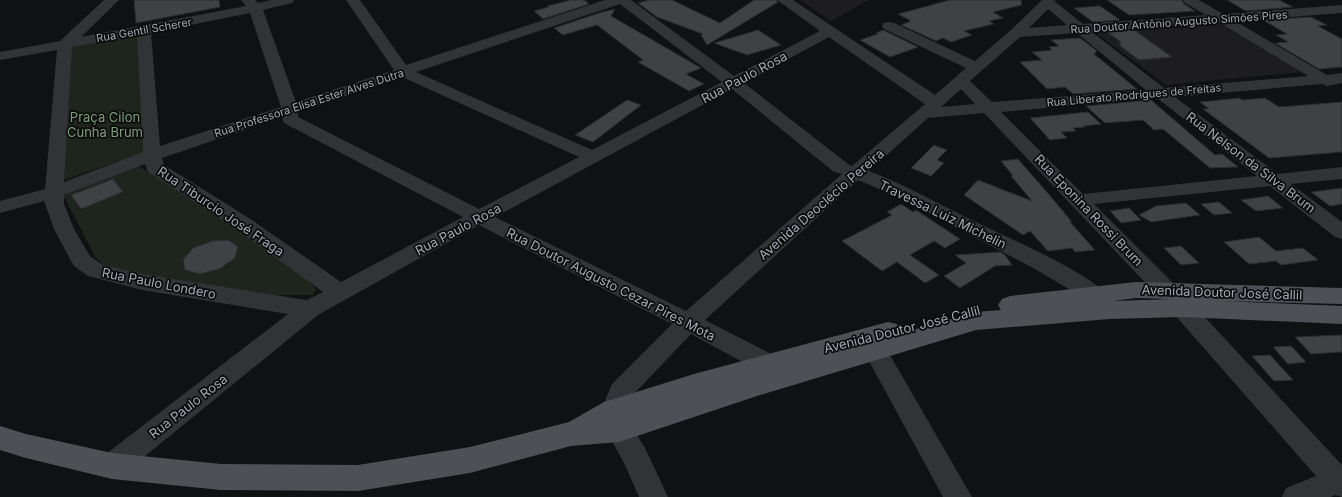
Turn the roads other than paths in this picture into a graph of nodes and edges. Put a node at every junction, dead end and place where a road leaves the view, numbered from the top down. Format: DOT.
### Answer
graph roads {
  1 [pos="112,0"];
  2 [pos="288,0"];
  3 [pos="353,0"];
  4 [pos="618,0"];
  5 [pos="623,0"];
  6 [pos="784,0"];
  7 [pos="1190,0"];
  8 [pos="1048,1"];
  9 [pos="251,3"];
  10 [pos="1342,9"];
  11 [pos="1221,19"];
  12 [pos="889,26"];
  13 [pos="144,30"];
  14 [pos="1080,30"];
  15 [pos="830,31"];
  16 [pos="1016,33"];
  17 [pos="65,44"];
  18 [pos="0,56"];
  19 [pos="403,72"];
  20 [pos="970,74"];
  21 [pos="1342,78"];
  22 [pos="1324,80"];
  23 [pos="734,83"];
  24 [pos="1342,90"];
  25 [pos="1160,93"];
  26 [pos="930,108"];
  27 [pos="989,108"];
  28 [pos="290,109"];
  29 [pos="152,155"];
  30 [pos="594,157"];
  31 [pos="856,172"];
  32 [pos="1342,173"];
  33 [pos="1275,179"];
  34 [pos="54,192"];
  35 [pos="1079,200"];
  36 [pos="0,207"];
  37 [pos="479,217"];
  38 [pos="1342,232"];
  39 [pos="340,293"];
  40 [pos="1342,296"];
  41 [pos="1175,299"];
  42 [pos="1103,303"];
  43 [pos="310,309"];
  44 [pos="1342,315"];
  45 [pos="688,322"];
  46 [pos="872,344"];
  47 [pos="768,364"];
  48 [pos="616,420"];
  49 [pos="0,438"];
  50 [pos="112,466"];
  51 [pos="1340,483"];
  52 [pos="654,497"];
  53 [pos="958,497"];
  54 [pos="1296,497"];
  1 -- 17 [label="street"];
  2 -- 9 [label="street, Rua Gentil Scherer"];
  3 -- 19 [label="street"];
  4 -- 19 [label="street, Rua Professora Elisa Ester Alves Dutra"];
  5 -- 23 [label="street, Travessa Luiz Michelin"];
  6 -- 15 [label="street"];
  7 -- 11 [label="street"];
  8 -- 14 [label="street, Rua Nelson da Silva Brum"];
  8 -- 16 [label="street, Avenida Deoclécio Pereira"];
  9 -- 13 [label="street, Rua Gentil Scherer"];
  9 -- 28 [label="street, Rua Doutor Augusto Cezar Pires Mota"];
  10 -- 11 [label="street, Rua Doutor Antônio Augusto Simões Pires"];
  11 -- 14 [label="street, Rua Doutor Antônio Augusto Simões Pires"];
  11 -- 22 [label="street"];
  12 -- 20 [label="street, Rua Eponina Rossi Brum"];
  13 -- 17 [label="street, Rua Gentil Scherer"];
  13 -- 29 [label="street, Rua Tiburcio José Fraga"];
  14 -- 16 [label="street, Rua Doutor Antônio Augusto Simões Pires"];
  14 -- 25 [label="street, Rua Nelson da Silva Brum"];
  15 -- 23 [label="street, Rua Paulo Rosa"];
  15 -- 26 [label="street"];
  16 -- 20 [label="street, Avenida Deoclécio Pereira"];
  17 -- 18 [label="street, Rua Gentil Scherer"];
  17 -- 34 [label="street, Rua Paulo Londero"];
  19 -- 28 [label="street, Rua Professora Elisa Ester Alves Dutra"];
  19 -- 30 [label="street"];
  20 -- 26 [label="street, Avenida Deoclécio Pereira"];
  20 -- 27 [label="street, Rua Eponina Rossi Brum"];
  21 -- 22 [label="street, Rua Liberato Rodrigues de Freitas"];
  22 -- 24 [label="street"];
  22 -- 25 [label="street, Rua Liberato Rodrigues de Freitas"];
  23 -- 30 [label="street, Rua Paulo Rosa"];
  23 -- 31 [label="street, Travessa Luiz Michelin"];
  25 -- 27 [label="street, Rua Liberato Rodrigues de Freitas"];
  25 -- 33 [label="street, Rua Nelson da Silva Brum"];
  26 -- 27 [label="street, Rua Liberato Rodrigues de Freitas"];
  26 -- 31 [label="street, Avenida Deoclécio Pereira"];
  27 -- 35 [label="street, Rua Eponina Rossi Brum"];
  28 -- 29 [label="street, Rua Professora Elisa Ester Alves Dutra"];
  28 -- 37 [label="street, Rua Doutor Augusto Cezar Pires Mota"];
  29 -- 34 [label="street, Rua Professora Elisa Ester Alves Dutra"];
  29 -- 39 [label="street, Rua Tiburcio José Fraga"];
  30 -- 37 [label="street, Rua Paulo Rosa"];
  31 -- 42 [label="street, Travessa Luiz Michelin"];
  31 -- 45 [label="street, Avenida Deoclécio Pereira"];
  32 -- 33 [label="street"];
  33 -- 35 [label="street"];
  33 -- 38 [label="street, Rua Nelson da Silva Brum"];
  34 -- 36 [label="street, Rua Professora Elisa Ester Alves Dutra"];
  34 -- 43 [label="street, Rua Paulo Londero"];
  35 -- 41 [label="street, Rua Eponina Rossi Brum"];
  37 -- 39 [label="street, Rua Paulo Rosa"];
  37 -- 45 [label="street, Rua Doutor Augusto Cezar Pires Mota"];
  39 -- 43 [label="street, Rua Paulo Rosa"];
  40 -- 41 [label="main road, Avenida Doutor José Callil"];
  41 -- 42 [label="main road, Avenida Doutor José Callil"];
  41 -- 44 [label="main road, Avenida Doutor José Callil"];
  41 -- 51 [label="street, Rua Eponina Rossi Brum"];
  42 -- 46 [label="main road, Avenida Doutor José Callil"];
  43 -- 50 [label="street, Rua Paulo Rosa"];
  45 -- 47 [label="street, Rua Doutor Augusto Cezar Pires Mota"];
  45 -- 48 [label="street, Avenida Deoclécio Pereira"];
  46 -- 47 [label="main road, Avenida Doutor José Callil"];
  46 -- 48 [label="main road, Avenida Doutor José Callil"];
  46 -- 53 [label="street"];
  47 -- 48 [label="main road, Avenida Doutor José Callil"];
  48 -- 50 [label="main road, Avenida Doutor José Callil"];
  48 -- 52 [label="street"];
  49 -- 50 [label="main road, Avenida Doutor José Callil"];
  51 -- 54 [label="street"];
}
